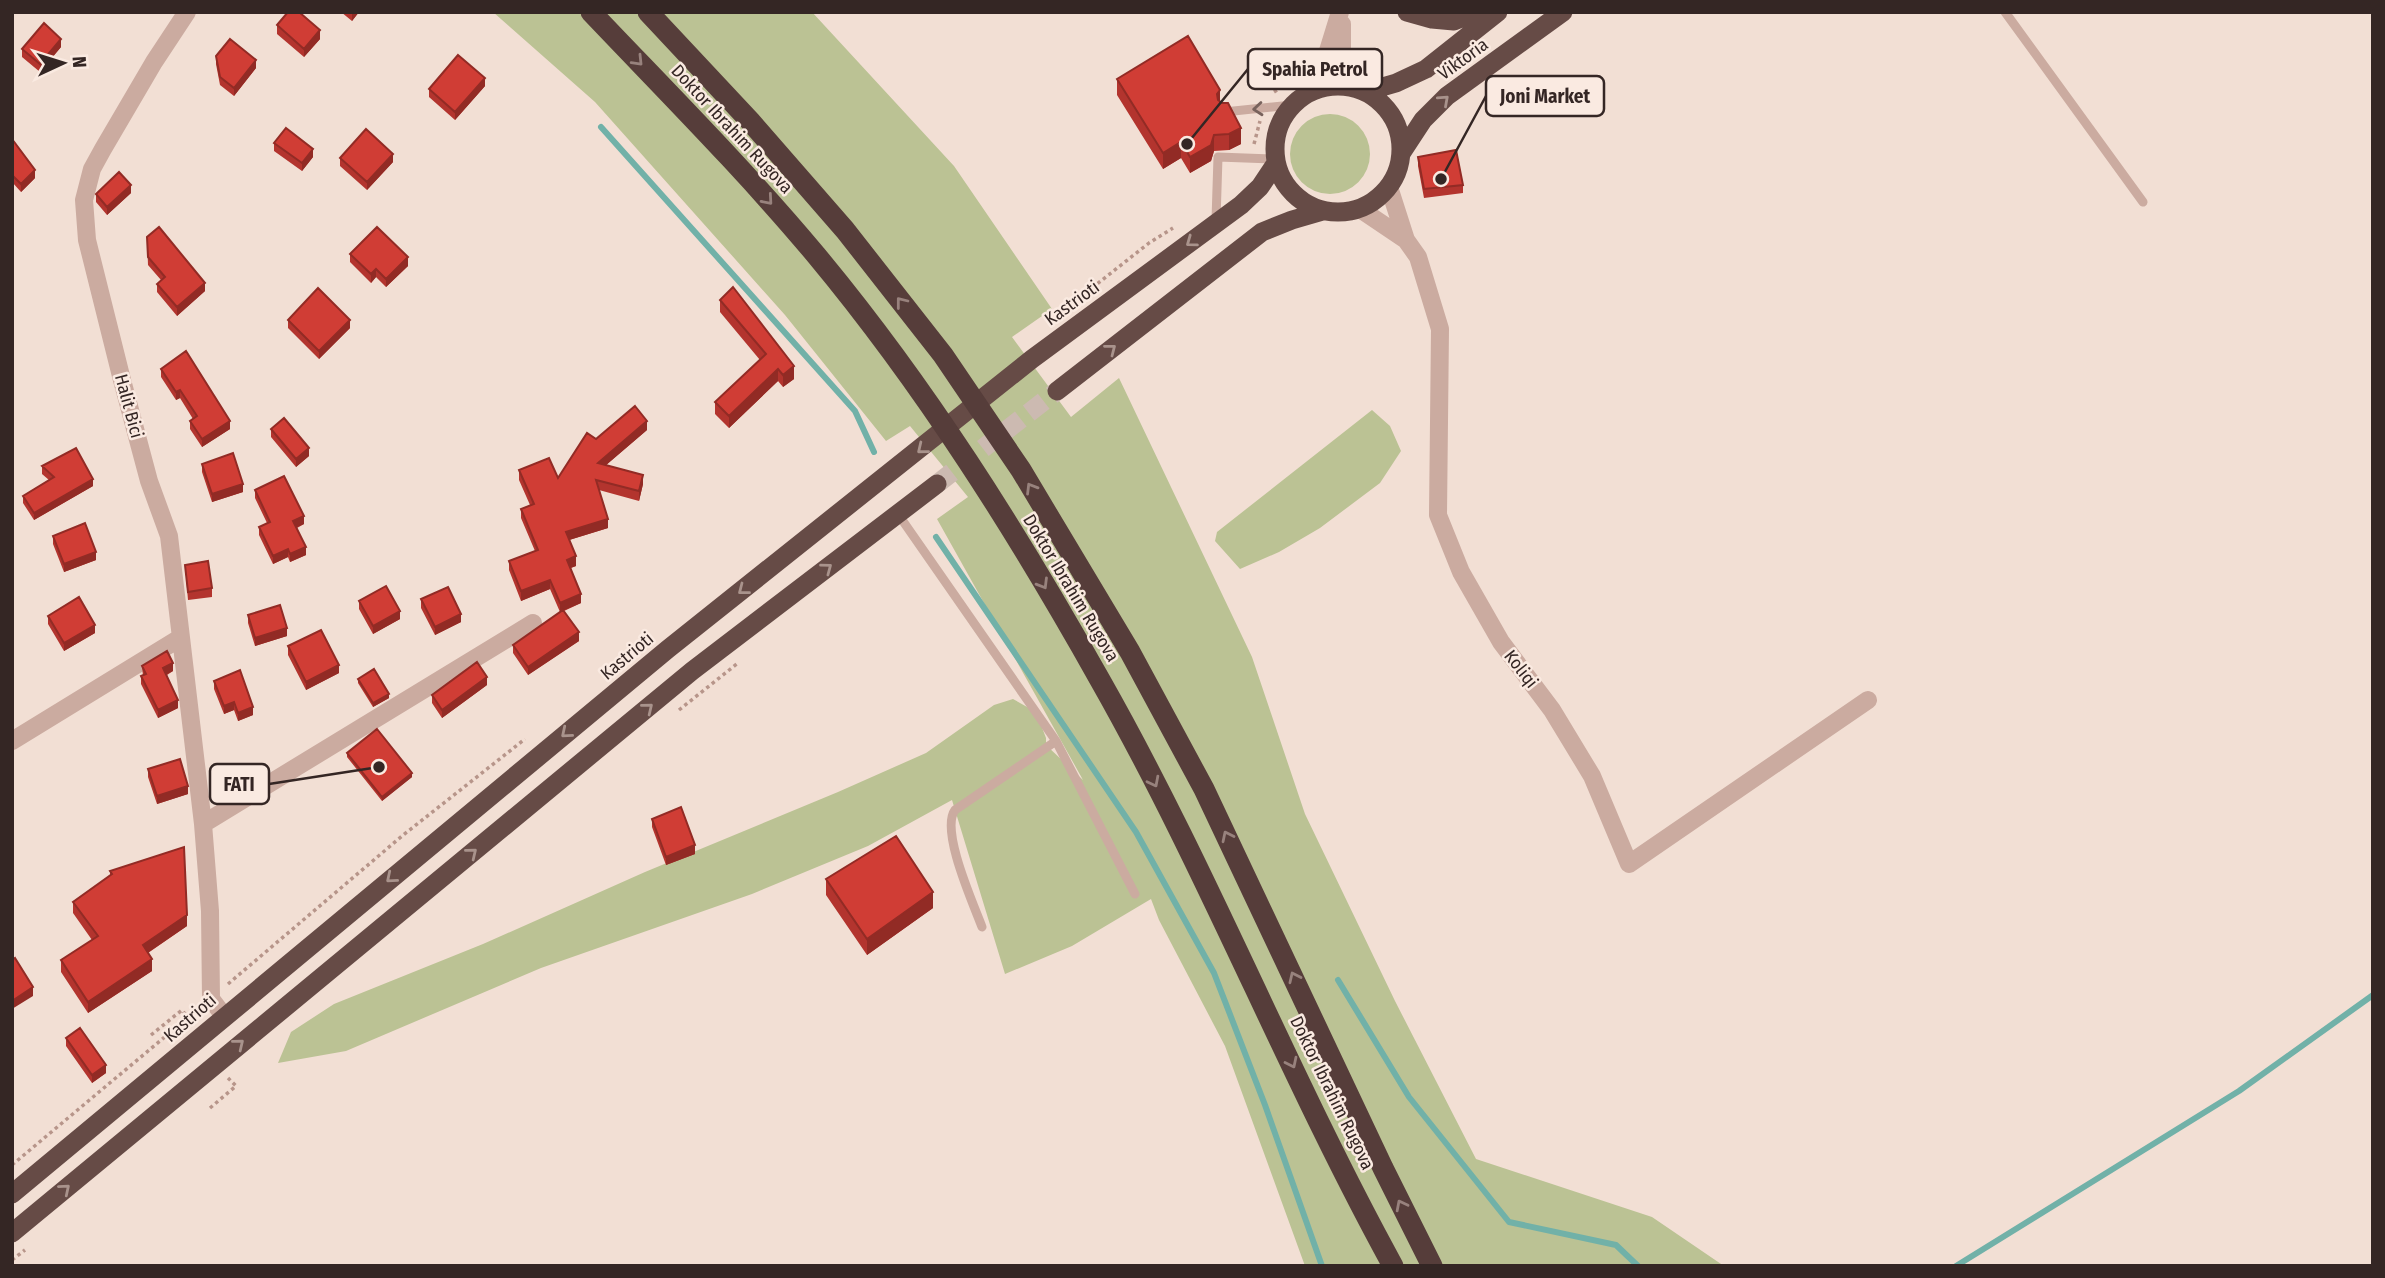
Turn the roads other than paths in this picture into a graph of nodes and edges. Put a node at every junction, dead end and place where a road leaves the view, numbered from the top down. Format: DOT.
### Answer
graph roads {
  1 [pos="187,12"];
  2 [pos="591,12"];
  3 [pos="648,12"];
  4 [pos="1341,12"];
  5 [pos="1407,12"];
  6 [pos="1476,12"];
  7 [pos="1498,12"];
  8 [pos="1563,12"];
  9 [pos="2005,12"];
  10 [pos="1317,90"];
  11 [pos="1357,90"];
  12 [pos="1292,105"];
  13 [pos="1224,112"];
  14 [pos="1402,152"];
  15 [pos="1276,161"];
  16 [pos="1389,187"];
  17 [pos="2143,202"];
  18 [pos="1360,209"];
  19 [pos="1323,211"];
  20 [pos="1216,223"];
  21 [pos="1406,240"];
  22 [pos="1057,391"];
  23 [pos="937,484"];
  24 [pos="898,514"];
  25 [pos="533,623"];
  26 [pos="180,638"];
  27 [pos="1868,700"];
  28 [pos="12,741"];
  29 [pos="1056,741"];
  30 [pos="203,824"];
  31 [pos="1135,894"];
  32 [pos="982,927"];
  33 [pos="224,1016"];
  34 [pos="12,1194"];
  35 [pos="12,1233"];
  36 [pos="1393,1266"];
  37 [pos="1432,1266"];
  1 -- 26 [label="street, Halit Bici"];
  2 -- 36 [label="highway, Doktor Ibrahim Rugova, one-way"];
  37 -- 3 [label="highway, Doktor Ibrahim Rugova, one-way"];
  4 -- 10 [label="street"];
  4 -- 11 [label="street"];
  5 -- 6 [label="highway"];
  7 -- 11 [label="highway, Viktoria"];
  14 -- 8 [label="highway, Viktoria, one-way"];
  9 -- 17 [label="lane"];
  10 -- 11 [label="highway"];
  10 -- 12 [label="highway"];
  11 -- 14 [label="highway"];
  12 -- 13 [label="lane, one-way"];
  12 -- 15 [label="highway"];
  14 -- 16 [label="highway"];
  15 -- 19 [label="highway"];
  15 -- 20 [label="highway, Kastrioti"];
  15 -- 20 [label="lane"];
  16 -- 18 [label="highway"];
  16 -- 21 [label="street, Koliqi"];
  18 -- 19 [label="highway"];
  18 -- 21 [label="street"];
  22 -- 19 [label="highway, one-way"];
  20 -- 33 [label="highway, Kastrioti, one-way"];
  21 -- 27 [label="street, Koliqi"];
  23 -- 24 [label="highway"];
  24 -- 29 [label="lane"];
  35 -- 24 [label="highway, one-way"];
  25 -- 30 [label="street"];
  26 -- 28 [label="street"];
  26 -- 30 [label="street, Halit Bici"];
  29 -- 31 [label="lane"];
  29 -- 32 [label="lane"];
  30 -- 33 [label="street, Halit Bici"];
  33 -- 34 [label="highway, Kastrioti"];
}
